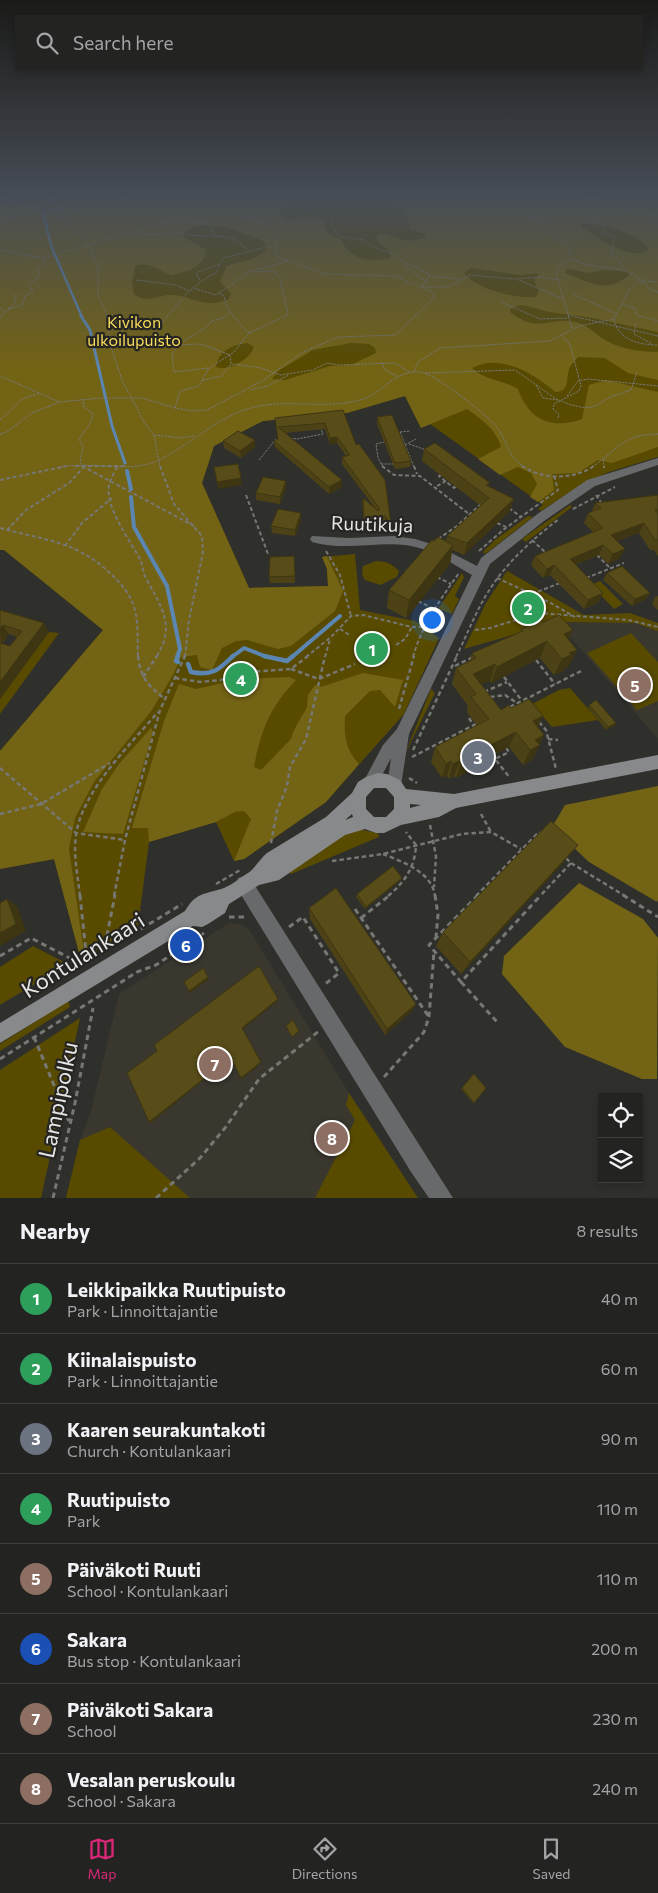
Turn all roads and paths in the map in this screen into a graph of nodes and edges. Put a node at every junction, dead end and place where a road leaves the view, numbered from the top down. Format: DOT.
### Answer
graph roads {
  1 [pos="14,254"];
  2 [pos="57,254"];
  3 [pos="91,254"];
  4 [pos="239,254"];
  5 [pos="276,254"];
  6 [pos="398,254"];
  7 [pos="571,254"];
  8 [pos="612,254"];
  9 [pos="47,257"];
  10 [pos="572,259"];
  11 [pos="289,261"];
  12 [pos="406,263"];
  13 [pos="220,264"];
  14 [pos="416,267"];
  15 [pos="623,268"];
  16 [pos="249,272"];
  17 [pos="416,275"];
  18 [pos="429,276"];
  19 [pos="461,279"];
  20 [pos="516,279"];
  21 [pos="136,280"];
  22 [pos="200,280"];
  23 [pos="558,280"];
  24 [pos="640,280"];
  25 [pos="427,282"];
  26 [pos="658,282"];
  27 [pos="636,284"];
  28 [pos="644,284"];
  29 [pos="421,287"];
  30 [pos="193,288"];
  31 [pos="189,291"];
  32 [pos="658,292"];
  33 [pos="220,293"];
  34 [pos="16,294"];
  35 [pos="573,294"];
  36 [pos="563,299"];
  37 [pos="501,302"];
  38 [pos="621,304"];
  39 [pos="0,308"];
  40 [pos="8,309"];
  41 [pos="5,311"];
  42 [pos="230,312"];
  43 [pos="617,314"];
  44 [pos="568,315"];
  45 [pos="0,318"];
  46 [pos="569,318"];
  47 [pos="614,319"];
  48 [pos="658,320"];
  49 [pos="599,322"];
  50 [pos="636,323"];
  51 [pos="615,328"];
  52 [pos="572,329"];
  53 [pos="635,331"];
  54 [pos="249,333"];
  55 [pos="658,336"];
  56 [pos="562,337"];
  57 [pos="654,345"];
  58 [pos="658,345"];
  59 [pos="178,346"];
  60 [pos="230,355"];
  61 [pos="381,362"];
  62 [pos="230,364"];
  63 [pos="209,368"];
  64 [pos="409,372"];
  65 [pos="414,372"];
  66 [pos="637,372"];
  67 [pos="273,373"];
  68 [pos="425,373"];
  69 [pos="292,374"];
  70 [pos="0,376"];
  71 [pos="398,376"];
  72 [pos="202,380"];
  73 [pos="580,380"];
  74 [pos="536,385"];
  75 [pos="635,385"];
  76 [pos="658,386"];
  77 [pos="246,391"];
  78 [pos="40,393"];
  79 [pos="566,397"];
  80 [pos="132,399"];
  81 [pos="84,400"];
  82 [pos="560,400"];
  83 [pos="59,402"];
  84 [pos="175,408"];
  85 [pos="558,418"];
  86 [pos="0,420"];
  87 [pos="320,424"];
  88 [pos="410,430"];
  89 [pos="400,432"];
  90 [pos="392,433"];
  91 [pos="0,434"];
  92 [pos="658,434"];
  93 [pos="154,435"];
  94 [pos="195,436"];
  95 [pos="416,439"];
  96 [pos="384,442"];
  97 [pos="409,444"];
  98 [pos="405,445"];
  99 [pos="432,452"];
  100 [pos="409,454"];
  101 [pos="401,456"];
  102 [pos="259,460"];
  103 [pos="158,461"];
  104 [pos="658,461"];
  105 [pos="381,464"];
  106 [pos="393,464"];
  107 [pos="117,467"];
  108 [pos="83,468"];
  109 [pos="417,474"];
  110 [pos="441,475"];
  111 [pos="554,475"];
  112 [pos="0,480"];
  113 [pos="446,481"];
  114 [pos="110,482"];
  115 [pos="620,484"];
  116 [pos="437,486"];
  117 [pos="456,486"];
  118 [pos="246,495"];
  119 [pos="596,496"];
  120 [pos="112,498"];
  121 [pos="487,500"];
  122 [pos="604,505"];
  123 [pos="507,506"];
  124 [pos="473,510"];
  125 [pos="570,511"];
  126 [pos="469,514"];
  127 [pos="482,514"];
  128 [pos="563,516"];
  129 [pos="521,517"];
  130 [pos="494,522"];
  131 [pos="457,526"];
  132 [pos="196,527"];
  133 [pos="0,528"];
  134 [pos="506,528"];
  135 [pos="7,530"];
  136 [pos="464,530"];
  137 [pos="316,539"];
  138 [pos="532,540"];
  139 [pos="479,543"];
  140 [pos="65,546"];
  141 [pos="484,546"];
  142 [pos="428,547"];
  143 [pos="553,550"];
  144 [pos="477,552"];
  145 [pos="268,554"];
  146 [pos="597,556"];
  147 [pos="624,563"];
  148 [pos="462,569"];
  149 [pos="610,569"];
  150 [pos="481,570"];
  151 [pos="614,575"];
  152 [pos="435,576"];
  153 [pos="496,578"];
  154 [pos="578,579"];
  155 [pos="567,580"];
  156 [pos="451,584"];
  157 [pos="532,594"];
  158 [pos="416,600"];
  159 [pos="434,609"];
  160 [pos="351,616"];
  161 [pos="577,618"];
  162 [pos="424,626"];
  163 [pos="412,627"];
  164 [pos="444,627"];
  165 [pos="658,627"];
  166 [pos="340,629"];
  167 [pos="475,630"];
  168 [pos="351,636"];
  169 [pos="331,637"];
  170 [pos="396,645"];
  171 [pos="477,655"];
  172 [pos="536,660"];
  173 [pos="355,664"];
  174 [pos="453,665"];
  175 [pos="291,669"];
  176 [pos="460,673"];
  177 [pos="583,673"];
  178 [pos="504,677"];
  179 [pos="143,678"];
  180 [pos="175,678"];
  181 [pos="318,679"];
  182 [pos="507,682"];
  183 [pos="555,684"];
  184 [pos="477,696"];
  185 [pos="164,698"];
  186 [pos="487,698"];
  187 [pos="522,701"];
  188 [pos="517,703"];
  189 [pos="528,708"];
  190 [pos="160,710"];
  191 [pos="502,711"];
  192 [pos="398,713"];
  193 [pos="534,715"];
  194 [pos="468,718"];
  195 [pos="480,722"];
  196 [pos="474,726"];
  197 [pos="402,734"];
  198 [pos="456,735"];
  199 [pos="548,739"];
  200 [pos="460,740"];
  201 [pos="558,740"];
  202 [pos="506,748"];
  203 [pos="495,759"];
  204 [pos="112,762"];
  205 [pos="658,762"];
  206 [pos="481,767"];
  207 [pos="0,768"];
  208 [pos="407,776"];
  209 [pos="509,777"];
  210 [pos="371,782"];
  211 [pos="559,782"];
  212 [pos="419,784"];
  213 [pos="398,792"];
  214 [pos="356,799"];
  215 [pos="454,801"];
  216 [pos="41,804"];
  217 [pos="0,814"];
  218 [pos="481,814"];
  219 [pos="366,821"];
  220 [pos="402,825"];
  221 [pos="430,826"];
  222 [pos="491,832"];
  223 [pos="76,834"];
  224 [pos="125,840"];
  225 [pos="435,840"];
  226 [pos="271,844"];
  227 [pos="416,844"];
  228 [pos="522,849"];
  229 [pos="383,854"];
  230 [pos="332,861"];
  231 [pos="571,863"];
  232 [pos="413,866"];
  233 [pos="249,876"];
  234 [pos="434,887"];
  235 [pos="219,891"];
  236 [pos="355,909"];
  237 [pos="188,910"];
  238 [pos="247,917"];
  239 [pos="658,917"];
  240 [pos="361,918"];
  241 [pos="223,921"];
  242 [pos="288,928"];
  243 [pos="211,929"];
  244 [pos="138,932"];
  245 [pos="436,938"];
  246 [pos="105,945"];
  247 [pos="434,950"];
  248 [pos="0,956"];
  249 [pos="87,962"];
  250 [pos="83,965"];
  251 [pos="461,982"];
  252 [pos="324,985"];
  253 [pos="93,1008"];
  254 [pos="429,1017"];
  255 [pos="498,1023"];
  256 [pos="320,1030"];
  257 [pos="0,1034"];
  258 [pos="34,1037"];
  259 [pos="0,1059"];
  260 [pos="382,1079"];
  261 [pos="70,1124"];
  262 [pos="52,1198"];
  263 [pos="156,1198"];
  264 [pos="442,1198"];
  1 -- 9 [label="path"];
  2 -- 9 [label="path"];
  3 -- 80 [label="path"];
  4 -- 13 [label="path"];
  5 -- 11 [label="path"];
  6 -- 12 [label="path"];
  7 -- 10 [label="path"];
  8 -- 15 [label="path"];
  9 -- 40 [label="path"];
  10 -- 15 [label="path"];
  10 -- 23 [label="path"];
  11 -- 16 [label="path"];
  11 -- 29 [label="path"];
  12 -- 14 [label="path"];
  12 -- 17 [label="path"];
  13 -- 22 [label="path"];
  13 -- 22 [label="path"];
  14 -- 17 [label="path"];
  14 -- 18 [label="path"];
  15 -- 24 [label="path"];
  16 -- 33 [label="path"];
  16 -- 54 [label="path"];
  17 -- 25 [label="path"];
  18 -- 19 [label="path"];
  18 -- 25 [label="path"];
  19 -- 20 [label="path"];
  19 -- 29 [label="path"];
  20 -- 23 [label="path"];
  20 -- 36 [label="path"];
  21 -- 31 [label="path"];
  22 -- 30 [label="path"];
  23 -- 36 [label="path"];
  24 -- 26 [label="path"];
  24 -- 27 [label="path"];
  24 -- 28 [label="path"];
  25 -- 29 [label="path"];
  27 -- 28 [label="path"];
  27 -- 38 [label="path"];
  28 -- 32 [label="path"];
  29 -- 67 [label="path"];
  30 -- 31 [label="path"];
  30 -- 33 [label="path"];
  31 -- 59 [label="path"];
  33 -- 42 [label="path"];
  34 -- 40 [label="path"];
  35 -- 43 [label="path"];
  36 -- 44 [label="path"];
  37 -- 46 [label="path"];
  38 -- 43 [label="path"];
  38 -- 48 [label="path"];
  39 -- 41 [label="path"];
  40 -- 41 [label="path"];
  41 -- 45 [label="path"];
  42 -- 54 [label="path"];
  42 -- 59 [label="path"];
  43 -- 47 [label="path"];
  44 -- 46 [label="path"];
  44 -- 49 [label="path"];
  46 -- 52 [label="path"];
  47 -- 49 [label="path"];
  47 -- 51 [label="path"];
  49 -- 51 [label="path"];
  49 -- 52 [label="path"];
  50 -- 53 [label="path"];
  51 -- 53 [label="path"];
  51 -- 57 [label="path"];
  52 -- 56 [label="path"];
  53 -- 55 [label="path"];
  53 -- 57 [label="path"];
  54 -- 60 [label="path"];
  56 -- 65 [label="path"];
  56 -- 73 [label="path"];
  57 -- 58 [label="path"];
  59 -- 60 [label="path"];
  59 -- 63 [label="path"];
  60 -- 62 [label="path"];
  60 -- 63 [label="path"];
  61 -- 64 [label="path"];
  61 -- 69 [label="path"];
  61 -- 71 [label="path"];
  62 -- 67 [label="path"];
  62 -- 72 [label="path"];
  63 -- 72 [label="path"];
  64 -- 65 [label="path"];
  64 -- 71 [label="path"];
  65 -- 68 [label="path"];
  66 -- 75 [label="path"];
  67 -- 69 [label="path"];
  67 -- 77 [label="path"];
  68 -- 74 [label="path"];
  68 -- 111 [label="path"];
  69 -- 77 [label="path"];
  70 -- 78 [label="path"];
  71 -- 94 [label="path"];
  72 -- 84 [label="path"];
  73 -- 75 [label="path"];
  73 -- 79 [label="path"];
  73 -- 79 [label="path"];
  74 -- 82 [label="path"];
  74 -- 82 [label="path"];
  75 -- 76 [label="path"];
  75 -- 82 [label="path"];
  77 -- 84 [label="path"];
  78 -- 83 [label="path"];
  78 -- 86 [label="path"];
  79 -- 82 [label="path"];
  80 -- 81 [label="path"];
  80 -- 84 [label="path"];
  80 -- 93 [label="path"];
  81 -- 83 [label="path"];
  81 -- 108 [label="path"];
  82 -- 85 [label="path"];
  83 -- 91 [label="path"];
  87 -- 102 [label="path"];
  88 -- 89 [label="path"];
  89 -- 90 [label="path"];
  89 -- 98 [label="path"];
  92 -- 111 [label="path"];
  93 -- 94 [label="path"];
  93 -- 103 [label="path"];
  94 -- 103 [label="path"];
  95 -- 97 [label="path"];
  96 -- 105 [label="path"];
  97 -- 98 [label="path"];
  97 -- 99 [label="path"];
  98 -- 100 [label="path"];
  100 -- 101 [label="path"];
  100 -- 109 [label="path"];
  103 -- 107 [label="path"];
  103 -- 132 [label="path"];
  104 -- 150 [label="street"];
  105 -- 106 [label="path"];
  105 -- 109 [label="path"];
  107 -- 108 [label="path"];
  107 -- 114 [label="path"];
  108 -- 112 [label="path"];
  108 -- 114 [label="path"];
  108 -- 135 [label="path"];
  109 -- 116 [label="path"];
  110 -- 113 [label="path"];
  111 -- 129 [label="path"];
  113 -- 116 [label="path"];
  113 -- 117 [label="path"];
  114 -- 120 [label="path"];
  114 -- 132 [label="path"];
  115 -- 119 [label="path"];
  116 -- 126 [label="path"];
  118 -- 145 [label="path"];
  119 -- 122 [label="path"];
  119 -- 125 [label="path"];
  120 -- 140 [label="path"];
  120 -- 179 [label="path"];
  121 -- 124 [label="path"];
  123 -- 129 [label="path"];
  124 -- 126 [label="path"];
  124 -- 127 [label="path"];
  126 -- 131 [label="path"];
  128 -- 138 [label="path"];
  129 -- 134 [label="path"];
  130 -- 134 [label="path"];
  131 -- 136 [label="path"];
  131 -- 142 [label="path"];
  132 -- 180 [label="path"];
  133 -- 135 [label="path"];
  134 -- 141 [label="path"];
  135 -- 140 [label="path"];
  137 -- 142 [label="street, Ruutikuja"];
  137 -- 160 [label="path"];
  138 -- 143 [label="path"];
  138 -- 153 [label="path"];
  139 -- 141 [label="path"];
  140 -- 179 [label="path"];
  141 -- 144 [label="path"];
  142 -- 150 [label="street, Ruutikuja"];
  146 -- 149 [label="path"];
  147 -- 149 [label="path"];
  148 -- 156 [label="path"];
  149 -- 151 [label="path"];
  149 -- 154 [label="path"];
  150 -- 197 [label="street"];
  152 -- 156 [label="path"];
  153 -- 157 [label="path"];
  153 -- 174 [label="path"];
  155 -- 157 [label="path"];
  156 -- 159 [label="path"];
  157 -- 161 [label="path"];
  158 -- 159 [label="path"];
  159 -- 162 [label="path"];
  160 -- 163 [label="path"];
  160 -- 166 [label="path"];
  161 -- 165 [label="path"];
  161 -- 167 [label="path"];
  162 -- 163 [label="path"];
  162 -- 164 [label="path"];
  162 -- 192 [label="path"];
  163 -- 170 [label="path"];
  166 -- 168 [label="path"];
  166 -- 169 [label="path"];
  169 -- 175 [label="path"];
  169 -- 181 [label="path"];
  171 -- 174 [label="path"];
  172 -- 183 [label="path"];
  173 -- 181 [label="path"];
  174 -- 176 [label="path"];
  174 -- 198 [label="path"];
  175 -- 180 [label="path"];
  175 -- 181 [label="path"];
  177 -- 183 [label="path"];
  178 -- 182 [label="path"];
  179 -- 185 [label="path"];
  180 -- 185 [label="path"];
  181 -- 226 [label="path"];
  182 -- 184 [label="path"];
  182 -- 187 [label="path"];
  183 -- 187 [label="path"];
  185 -- 190 [label="path"];
  186 -- 188 [label="path"];
  187 -- 188 [label="path"];
  187 -- 189 [label="path"];
  188 -- 191 [label="path"];
  190 -- 204 [label="path"];
  190 -- 224 [label="path"];
  193 -- 199 [label="path"];
  194 -- 196 [label="path"];
  195 -- 196 [label="path"];
  196 -- 198 [label="path"];
  197 -- 210 [label="street"];
  197 -- 213 [label="street"];
  198 -- 200 [label="path"];
  199 -- 201 [label="path"];
  199 -- 211 [label="path"];
  202 -- 203 [label="path"];
  203 -- 206 [label="path"];
  203 -- 209 [label="path"];
  204 -- 216 [label="path"];
  204 -- 223 [label="path"];
  205 -- 211 [label="main road, Kontulankaari"];
  207 -- 216 [label="path"];
  208 -- 212 [label="path"];
  210 -- 213 [label="main road, Kontulankaari"];
  210 -- 214 [label="main road, Kontulankaari"];
  211 -- 215 [label="main road, Kontulankaari"];
  213 -- 215 [label="main road, Kontulankaari"];
  213 -- 220 [label="main road"];
  214 -- 219 [label="main road"];
  214 -- 233 [label="main road, Kontulankaari"];
  215 -- 220 [label="main road, Kontulankaari"];
  216 -- 217 [label="path"];
  216 -- 223 [label="path"];
  218 -- 222 [label="path"];
  219 -- 220 [label="main road, Kontulankaari"];
  219 -- 233 [label="main road, Kontulankaari"];
  220 -- 227 [label="path"];
  221 -- 225 [label="path"];
  222 -- 225 [label="path"];
  222 -- 228 [label="path"];
  223 -- 224 [label="path"];
  223 -- 249 [label="path"];
  224 -- 246 [label="path"];
  225 -- 227 [label="path"];
  225 -- 234 [label="path"];
  227 -- 229 [label="path"];
  227 -- 232 [label="path"];
  228 -- 231 [label="path"];
  228 -- 245 [label="path"];
  229 -- 230 [label="path"];
  229 -- 232 [label="path"];
  231 -- 239 [label="path"];
  231 -- 251 [label="path"];
  232 -- 234 [label="path"];
  232 -- 240 [label="path"];
  233 -- 235 [label="main road, Kontulankaari"];
  233 -- 235 [label="path"];
  233 -- 264 [label="street"];
  234 -- 245 [label="path"];
  235 -- 237 [label="main road, Kontulankaari"];
  236 -- 240 [label="path"];
  237 -- 244 [label="path"];
  237 -- 257 [label="main road, Kontulankaari"];
  238 -- 241 [label="path"];
  240 -- 254 [label="path"];
  242 -- 252 [label="path"];
  243 -- 258 [label="path"];
  245 -- 247 [label="path"];
  247 -- 251 [label="path"];
  247 -- 254 [label="path"];
  248 -- 250 [label="path"];
  251 -- 255 [label="path"];
  253 -- 261 [label="path, Lampipolku"];
  254 -- 260 [label="path"];
  256 -- 263 [label="path"];
  258 -- 259 [label="path"];
  258 -- 261 [label="path"];
  261 -- 262 [label="path, Lampipolku"];
}
